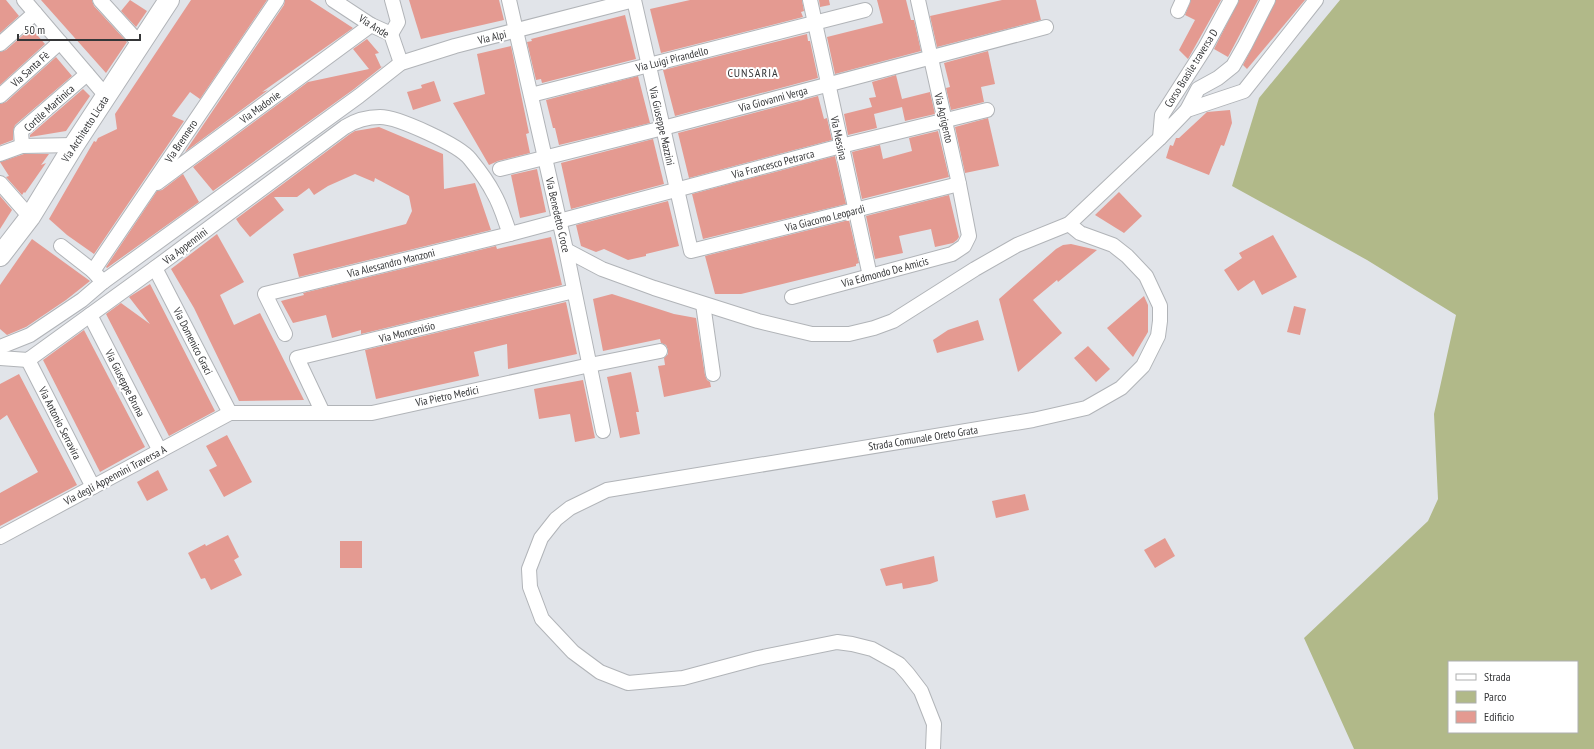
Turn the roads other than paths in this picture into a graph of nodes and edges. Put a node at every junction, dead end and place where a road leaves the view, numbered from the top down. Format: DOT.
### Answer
graph roads {
  1 [pos="24,0"];
  2 [pos="100,0"];
  3 [pos="169,0"];
  4 [pos="277,0"];
  5 [pos="333,0"];
  6 [pos="392,0"];
  7 [pos="510,0"];
  8 [pos="634,0"];
  9 [pos="810,0"];
  10 [pos="918,0"];
  11 [pos="1231,0"];
  12 [pos="1268,0"];
  13 [pos="1316,0"];
  14 [pos="866,10"];
  15 [pos="35,12"];
  16 [pos="814,23"];
  17 [pos="371,25"];
  18 [pos="1046,27"];
  19 [pos="516,30"];
  20 [pos="391,34"];
  21 [pos="60,42"];
  22 [pos="0,44"];
  23 [pos="140,44"];
  24 [pos="931,58"];
  25 [pos="402,63"];
  26 [pos="648,65"];
  27 [pos="87,74"];
  28 [pos="827,85"];
  29 [pos="531,95"];
  30 [pos="0,96"];
  31 [pos="106,96"];
  32 [pos="359,96"];
  33 [pos="987,110"];
  34 [pos="1187,110"];
  35 [pos="945,120"];
  36 [pos="663,128"];
  37 [pos="1160,138"];
  38 [pos="74,145"];
  39 [pos="22,146"];
  40 [pos="841,146"];
  41 [pos="0,154"];
  42 [pos="545,158"];
  43 [pos="500,169"];
  44 [pos="0,183"];
  45 [pos="959,184"];
  46 [pos="149,189"];
  47 [pos="677,189"];
  48 [pos="855,210"];
  49 [pos="30,217"];
  50 [pos="559,221"];
  51 [pos="1069,224"];
  52 [pos="510,234"];
  53 [pos="969,236"];
  54 [pos="60,246"];
  55 [pos="566,250"];
  56 [pos="691,251"];
  57 [pos="1,252"];
  58 [pos="155,268"];
  59 [pos="94,271"];
  60 [pos="870,276"];
  61 [pos="103,282"];
  62 [pos="574,291"];
  63 [pos="792,297"];
  64 [pos="703,304"];
  65 [pos="90,315"];
  66 [pos="285,334"];
  67 [pos="0,347"];
  68 [pos="660,351"];
  69 [pos="0,358"];
  70 [pos="28,360"];
  71 [pos="590,365"];
  72 [pos="714,374"];
  73 [pos="230,413"];
  74 [pos="323,413"];
  75 [pos="603,431"];
  76 [pos="160,451"];
  77 [pos="93,487"];
  78 [pos="0,537"];
  79 [pos="933,749"];
  1 -- 15 [label="street"];
  2 -- 23 [label="street"];
  3 -- 23 [label="street, Via Architetto Licata"];
  4 -- 46 [label="street, Via Brennero"];
  5 -- 17 [label="street, Via Ande"];
  6 -- 20 [label="street"];
  7 -- 19 [label="street, Via Benedetto Croce"];
  8 -- 19 [label="street, Via Alpi"];
  8 -- 26 [label="street, Via Giuseppe Mazzini"];
  9 -- 16 [label="street, Via Messina"];
  10 -- 24 [label="street, Via Agrigento"];
  11 -- 37 [label="street, Corso Brasile traversa D"];
  12 -- 34 [label="street"];
  13 -- 34 [label="street"];
  14 -- 16 [label="street, Via Luigi Pirandello"];
  15 -- 21 [label="street"];
  15 -- 22 [label="street"];
  16 -- 26 [label="street, Via Luigi Pirandello"];
  16 -- 28 [label="street, Via Messina"];
  17 -- 20 [label="street, Via Ande"];
  17 -- 46 [label="street, Via Madonie"];
  18 -- 24 [label="street, Via Giovanni Verga"];
  19 -- 25 [label="street, Via Alpi"];
  19 -- 29 [label="street, Via Benedetto Croce"];
  20 -- 25 [label="street, Via Ande"];
  21 -- 27 [label="street"];
  21 -- 30 [label="street, Via Santa Fè"];
  23 -- 31 [label="street, Via Architetto Licata"];
  24 -- 28 [label="street, Via Giovanni Verga"];
  24 -- 35 [label="street, Via Agrigento"];
  25 -- 32 [label="street, Via Alpi"];
  26 -- 29 [label="street, Via Luigi Pirandello"];
  26 -- 36 [label="street, Via Giuseppe Mazzini"];
  27 -- 31 [label="street"];
  27 -- 39 [label="street, Cortile Martinica"];
  28 -- 36 [label="street, Via Giovanni Verga"];
  28 -- 40 [label="street, Via Messina"];
  29 -- 42 [label="street, Via Benedetto Croce"];
  31 -- 38 [label="street, Via Architetto Licata"];
  32 -- 61 [label="street, Via Appennini"];
  33 -- 35 [label="street, Via Francesco Petrarca"];
  34 -- 37 [label="street"];
  35 -- 40 [label="street, Via Francesco Petrarca"];
  35 -- 45 [label="street, Via Agrigento"];
  36 -- 42 [label="street, Via Giovanni Verga"];
  36 -- 47 [label="street, Via Giuseppe Mazzini"];
  37 -- 51 [label="street"];
  38 -- 39 [label="street"];
  38 -- 49 [label="street, Via Architetto Licata"];
  39 -- 41 [label="street"];
  40 -- 47 [label="street, Via Francesco Petrarca"];
  40 -- 48 [label="street, Via Messina"];
  42 -- 43 [label="street, Via Giovanni Verga"];
  42 -- 50 [label="street, Via Benedetto Croce"];
  44 -- 49 [label="street"];
  45 -- 48 [label="street, Via Giacomo Leopardi"];
  45 -- 53 [label="street, Via Agrigento"];
  46 -- 59 [label="street, Via Brennero"];
  47 -- 50 [label="street, Via Francesco Petrarca"];
  47 -- 56 [label="street, Via Giuseppe Mazzini"];
  48 -- 56 [label="street, Via Giacomo Leopardi"];
  48 -- 60 [label="street, Via Messina"];
  49 -- 57 [label="street, Via Architetto Licata"];
  50 -- 52 [label="street, Via Alessandro Manzoni"];
  50 -- 55 [label="street, Via Benedetto Croce"];
  51 -- 64 [label="street"];
  51 -- 79 [label="street, Strada Comunale Oreto Grata"];
  52 -- 58 [label="street, Via Appennini"];
  52 -- 66 [label="street, Via Alessandro Manzoni"];
  53 -- 60 [label="street, Via Edmondo De Amicis"];
  54 -- 59 [label="street"];
  55 -- 62 [label="street, Via Benedetto Croce"];
  55 -- 64 [label="street"];
  58 -- 65 [label="street, Via Appennini"];
  58 -- 73 [label="street, Via Domenico Graci"];
  59 -- 61 [label="street"];
  60 -- 63 [label="street, Via Edmondo De Amicis"];
  61 -- 67 [label="street, Via Appennini"];
  62 -- 71 [label="street, Via Benedetto Croce"];
  62 -- 74 [label="street, Via Moncenisio"];
  64 -- 72 [label="street"];
  65 -- 70 [label="street, Via Appennini"];
  65 -- 76 [label="street, Via Giuseppe Bruna"];
  68 -- 71 [label="street, Via Pietro Medici"];
  69 -- 70 [label="street"];
  70 -- 77 [label="street, Via Antonio Serravira"];
  71 -- 74 [label="street, Via Pietro Medici"];
  71 -- 75 [label="street, Via Benedetto Croce"];
  73 -- 74 [label="street, Via Pietro Medici"];
  73 -- 76 [label="street, Via degli Appennini Traversa A"];
  76 -- 77 [label="street, Via degli Appennini Traversa A"];
  77 -- 78 [label="street, Via degli Appennini Traversa A"];
}
